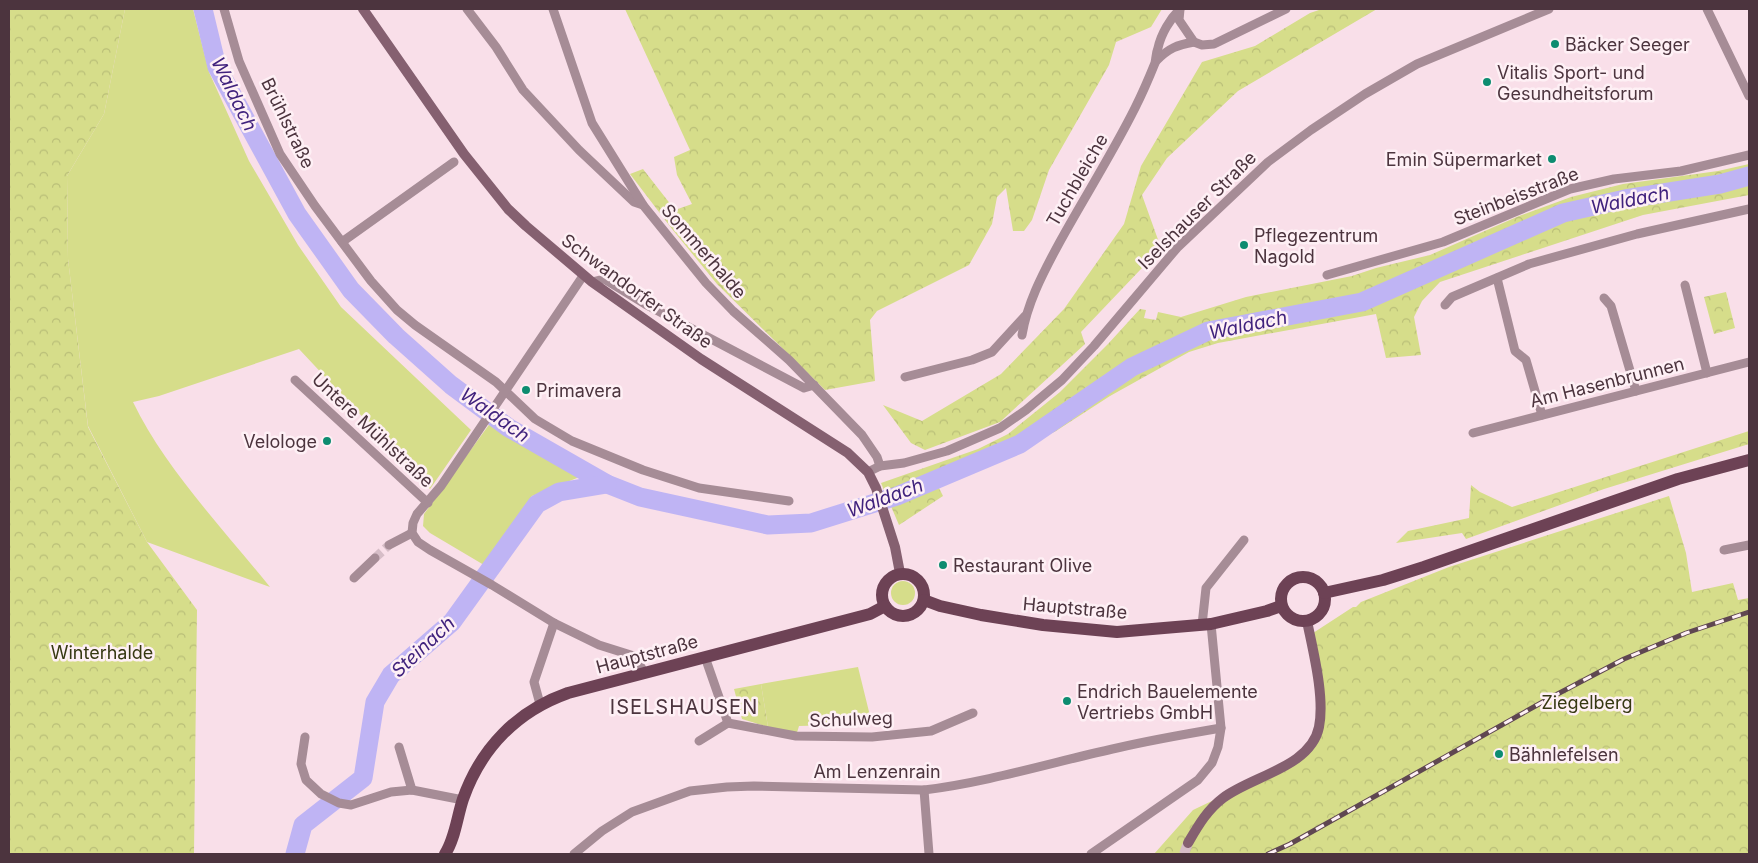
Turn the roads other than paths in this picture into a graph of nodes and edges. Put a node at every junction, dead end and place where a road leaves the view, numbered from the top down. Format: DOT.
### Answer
graph roads {
  1 [pos="224,9"];
  2 [pos="363,9"];
  3 [pos="467,9"];
  4 [pos="553,9"];
  5 [pos="1180,9"];
  6 [pos="1286,9"];
  7 [pos="1549,9"];
  8 [pos="1707,9"];
  9 [pos="1194,42"];
  10 [pos="1156,61"];
  11 [pos="1749,96"];
  12 [pos="1749,155"];
  13 [pos="454,162"];
  14 [pos="643,205"];
  15 [pos="1749,209"];
  16 [pos="342,242"];
  17 [pos="1327,276"];
  18 [pos="1497,278"];
  19 [pos="588,279"];
  20 [pos="1685,284"];
  21 [pos="1604,298"];
  22 [pos="1445,305"];
  23 [pos="1025,316"];
  24 [pos="1022,335"];
  25 [pos="1749,362"];
  26 [pos="1707,373"];
  27 [pos="905,378"];
  28 [pos="295,380"];
  29 [pos="814,385"];
  30 [pos="505,391"];
  31 [pos="1636,391"];
  32 [pos="1542,415"];
  33 [pos="1473,433"];
  34 [pos="1749,460"];
  35 [pos="880,466"];
  36 [pos="868,472"];
  37 [pos="789,501"];
  38 [pos="428,503"];
  39 [pos="412,533"];
  40 [pos="1244,540"];
  41 [pos="389,545"];
  42 [pos="1749,546"];
  43 [pos="1724,550"];
  44 [pos="375,558"];
  45 [pos="900,573"];
  46 [pos="354,578"];
  47 [pos="1324,593"];
  48 [pos="924,600"];
  49 [pos="885,606"];
  50 [pos="1281,606"];
  51 [pos="1307,621"];
  52 [pos="554,623"];
  53 [pos="1207,624"];
  54 [pos="705,657"];
  55 [pos="644,672"];
  56 [pos="540,704"];
  57 [pos="973,713"];
  58 [pos="728,723"];
  59 [pos="1221,728"];
  60 [pos="305,738"];
  61 [pos="699,740"];
  62 [pos="399,747"];
  63 [pos="412,790"];
  64 [pos="924,790"];
  65 [pos="463,800"];
  66 [pos="1188,843"];
  67 [pos="445,854"];
  68 [pos="574,854"];
  69 [pos="929,854"];
  70 [pos="1091,854"];
  1 -- 16 [label="street, Brühlstraße"];
  2 -- 19 [label="main road, Schwandorfer Straße"];
  3 -- 14 [label="street, Sommerhalde"];
  4 -- 14 [label="street"];
  5 -- 9 [label="street"];
  5 -- 10 [label="street, Tuchbleiche"];
  6 -- 9 [label="street, Tuchbleiche"];
  7 -- 35 [label="street, Iselshauser Straße"];
  8 -- 11 [label="street"];
  9 -- 10 [label="street, Tuchbleiche"];
  10 -- 23 [label="street, Tuchbleiche"];
  12 -- 17 [label="street, Steinbeisstraße"];
  13 -- 16 [label="street"];
  14 -- 29 [label="street, Sommerhalde"];
  15 -- 18 [label="street"];
  16 -- 30 [label="street, Brühlstraße"];
  18 -- 22 [label="street"];
  18 -- 32 [label="street"];
  19 -- 29 [label="street"];
  19 -- 30 [label="street, Untere Mühlstraße"];
  19 -- 36 [label="main road, Schwandorfer Straße"];
  20 -- 26 [label="street"];
  21 -- 31 [label="street"];
  23 -- 24 [label="street, Tuchbleiche"];
  23 -- 27 [label="street, Tuchbleiche"];
  25 -- 26 [label="street, Am Hasenbrunnen"];
  26 -- 31 [label="street, Am Hasenbrunnen"];
  28 -- 38 [label="street, Untere Mühlstraße"];
  29 -- 35 [label="street, Sommerhalde"];
  30 -- 37 [label="street, Brühlstraße"];
  30 -- 38 [label="street, Untere Mühlstraße"];
  31 -- 32 [label="street, Am Hasenbrunnen"];
  32 -- 33 [label="street, Am Hasenbrunnen"];
  34 -- 47 [label="main road"];
  35 -- 36 [label="street, Iselshauser Straße"];
  36 -- 45 [label="main road, Schwandorfer Straße"];
  38 -- 39 [label="street, Untere Mühlstraße"];
  39 -- 41 [label="street"];
  39 -- 52 [label="street"];
  40 -- 53 [label="street"];
  42 -- 43 [label="street"];
  44 -- 46 [label="street"];
  45 -- 48 [label="main road"];
  45 -- 49 [label="main road"];
  47 -- 50 [label="main road"];
  47 -- 51 [label="main road"];
  48 -- 49 [label="main road"];
  48 -- 53 [label="main road, Hauptstraße"];
  49 -- 54 [label="main road, Hauptstraße"];
  50 -- 51 [label="main road"];
  50 -- 53 [label="main road, Hauptstraße"];
  51 -- 66 [label="main road"];
  52 -- 55 [label="street"];
  52 -- 56 [label="street"];
  53 -- 59 [label="street"];
  54 -- 55 [label="main road, Hauptstraße"];
  54 -- 58 [label="street"];
  55 -- 56 [label="main road, Hauptstraße"];
  56 -- 65 [label="main road, Hauptstraße"];
  57 -- 58 [label="street, Schulweg"];
  58 -- 61 [label="street"];
  59 -- 64 [label="street, Am Lenzenrain"];
  59 -- 70 [label="street"];
  60 -- 63 [label="street"];
  62 -- 63 [label="street"];
  63 -- 65 [label="street"];
  64 -- 68 [label="street, Am Lenzenrain"];
  64 -- 69 [label="street"];
  65 -- 67 [label="main road, Hauptstraße"];
}
